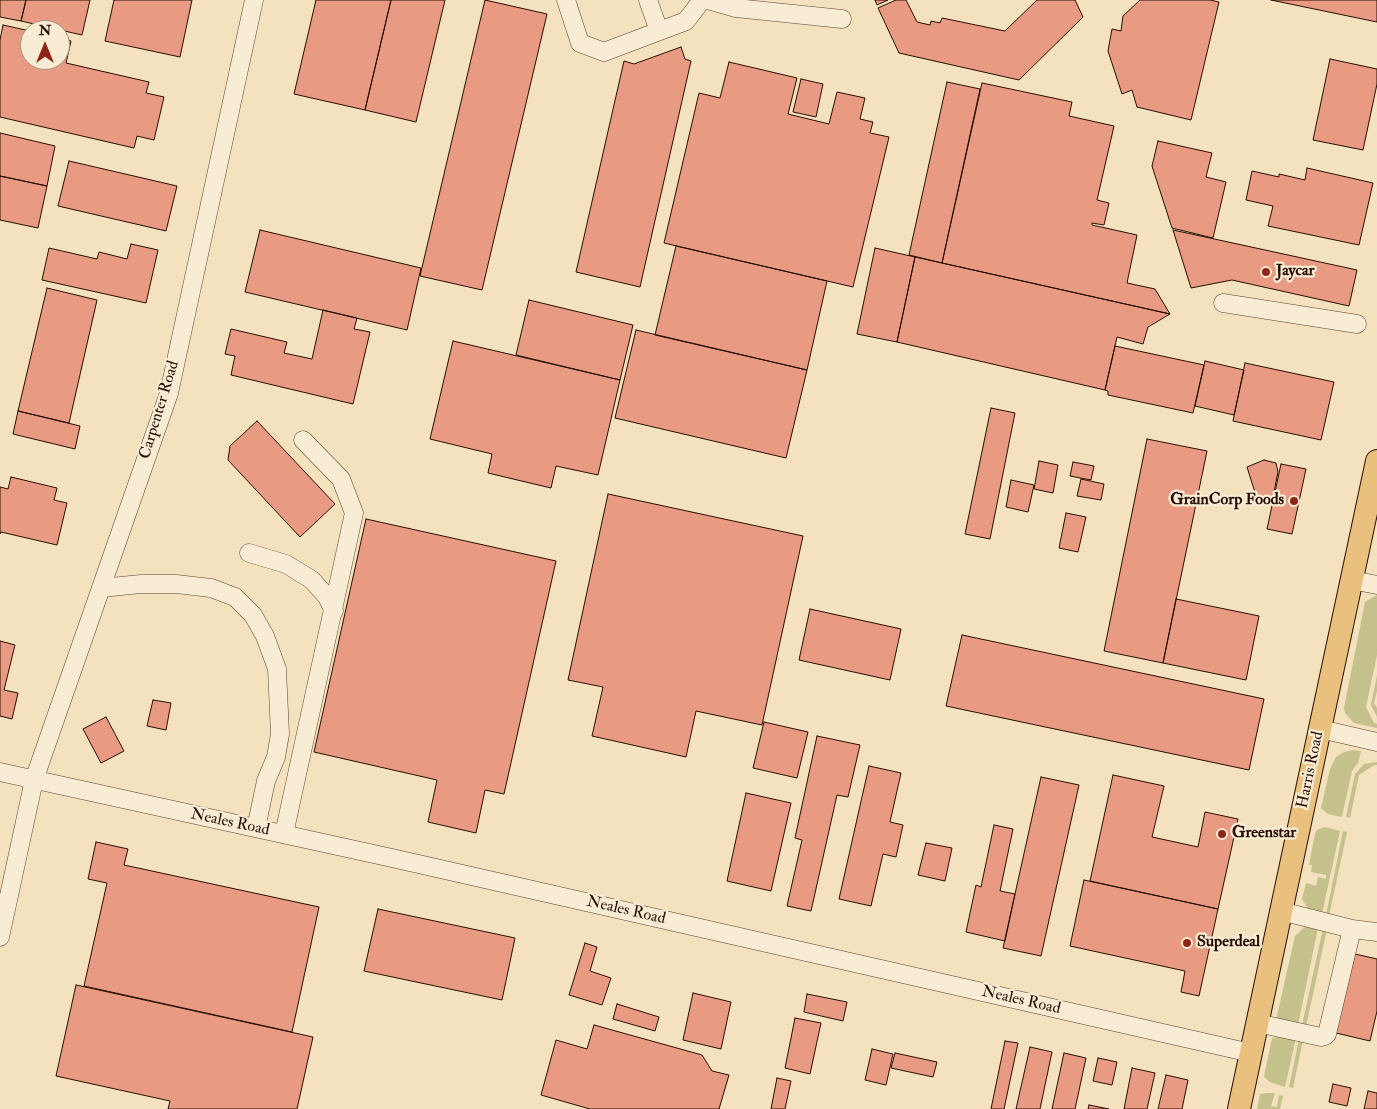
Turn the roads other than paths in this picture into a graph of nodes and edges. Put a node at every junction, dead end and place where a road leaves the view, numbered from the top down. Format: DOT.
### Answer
graph roads {
  1 [pos="254,0"];
  2 [pos="566,0"];
  3 [pos="648,0"];
  4 [pos="702,0"];
  5 [pos="708,0"];
  6 [pos="842,19"];
  7 [pos="659,31"];
  8 [pos="1223,303"];
  9 [pos="1357,324"];
  10 [pos="303,440"];
  11 [pos="1377,460"];
  12 [pos="249,553"];
  13 [pos="1351,580"];
  14 [pos="1377,585"];
  15 [pos="101,588"];
  16 [pos="334,611"];
  17 [pos="1320,729"];
  18 [pos="1377,742"];
  19 [pos="0,772"];
  20 [pos="34,780"];
  21 [pos="256,828"];
  22 [pos="284,834"];
  23 [pos="1281,911"];
  24 [pos="1352,929"];
  25 [pos="1377,932"];
  26 [pos="0,936"];
  27 [pos="1257,1023"];
  28 [pos="1251,1053"];
  29 [pos="1239,1109"];
  1 -- 15 [label="street, Carpenter Road"];
  2 -- 7 [label="street"];
  3 -- 7 [label="street"];
  4 -- 7 [label="street"];
  5 -- 6 [label="street"];
  8 -- 9 [label="street"];
  10 -- 16 [label="street"];
  11 -- 13 [label="main road, Harris Road"];
  12 -- 16 [label="street"];
  13 -- 14 [label="street"];
  13 -- 17 [label="main road, Harris Road"];
  15 -- 20 [label="street, Carpenter Road"];
  15 -- 21 [label="street"];
  16 -- 22 [label="street"];
  17 -- 18 [label="street"];
  17 -- 23 [label="main road, Harris Road"];
  19 -- 20 [label="street, Neales Road"];
  20 -- 21 [label="street, Neales Road"];
  20 -- 26 [label="street, Carpenter Road"];
  21 -- 22 [label="street, Neales Road"];
  22 -- 28 [label="street, Neales Road"];
  23 -- 24 [label="street"];
  23 -- 27 [label="main road, Harris Road"];
  24 -- 25 [label="street"];
  24 -- 27 [label="street"];
  27 -- 28 [label="main road, Harris Road"];
  28 -- 29 [label="main road, Harris Road"];
}
